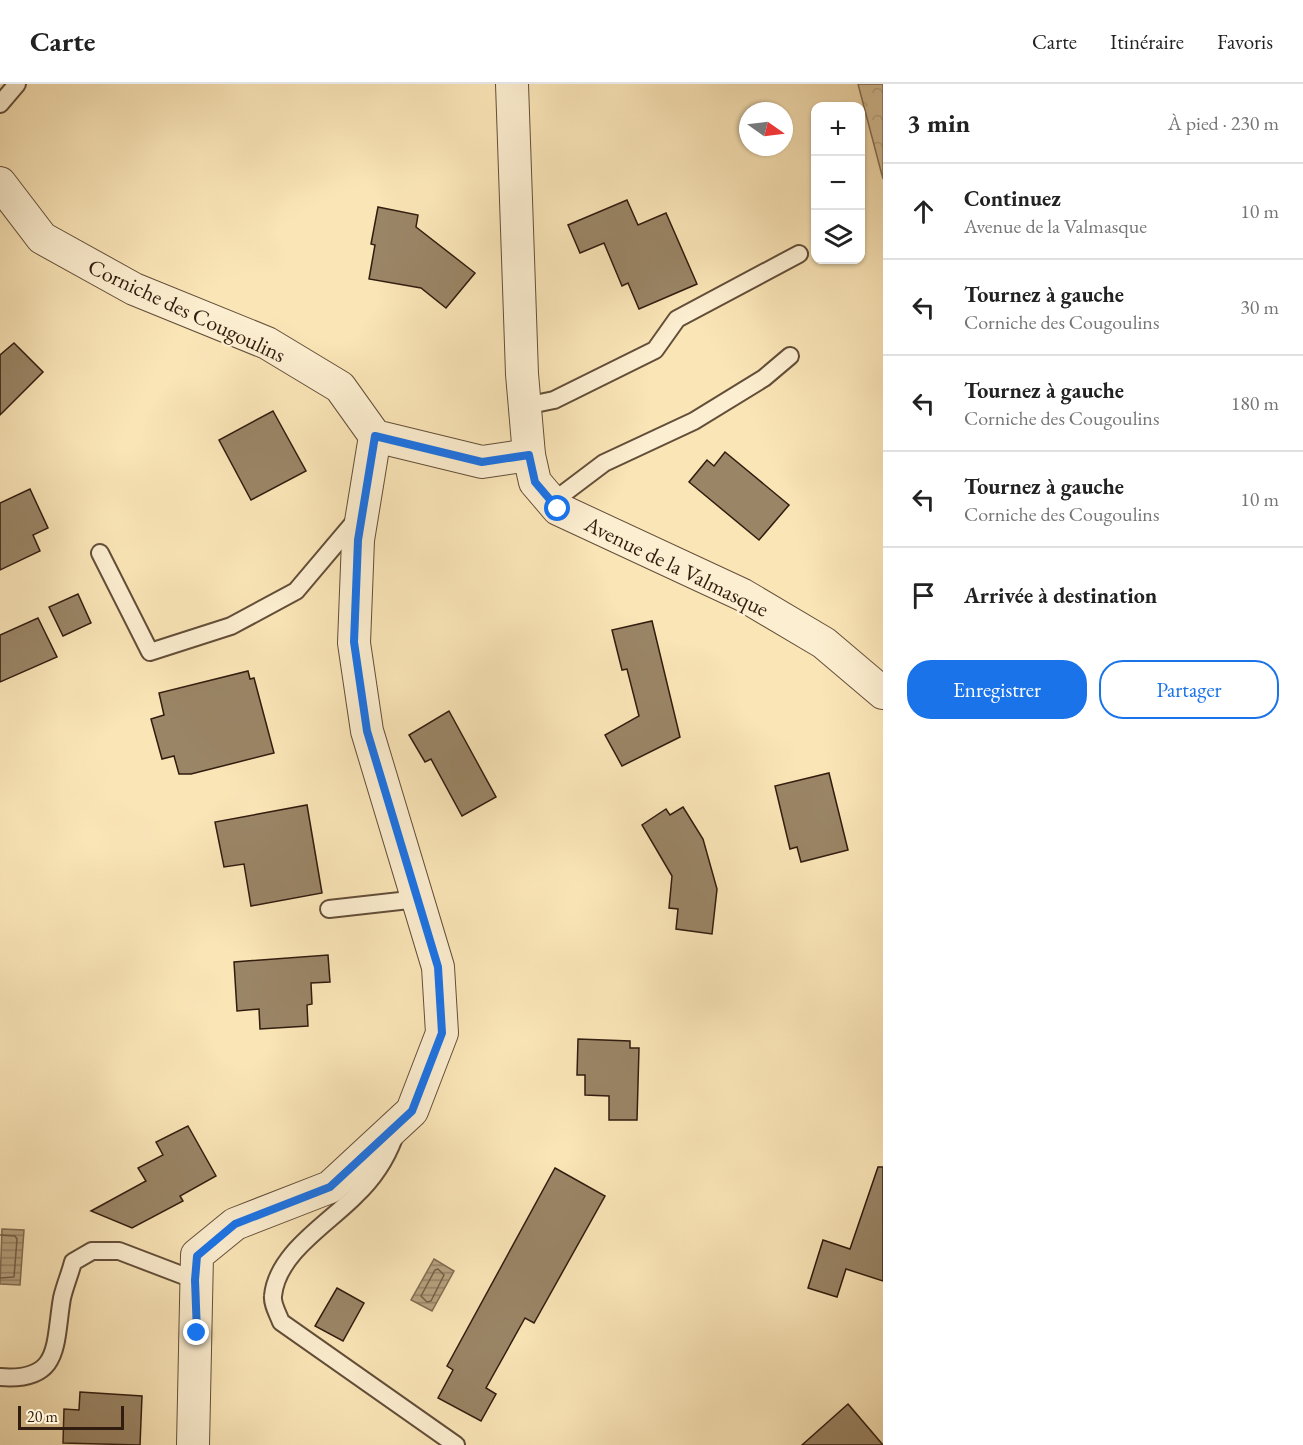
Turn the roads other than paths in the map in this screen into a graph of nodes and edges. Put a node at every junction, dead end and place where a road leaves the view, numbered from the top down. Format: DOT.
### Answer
graph roads {
  1 [pos="18,84"];
  2 [pos="512,84"];
  3 [pos="0,104"];
  4 [pos="0,183"];
  5 [pos="799,254"];
  6 [pos="790,356"];
  7 [pos="525,406"];
  8 [pos="375,436"];
  9 [pos="529,455"];
  10 [pos="551,503"];
  11 [pos="363,513"];
  12 [pos="100,553"];
  13 [pos="883,693"];
  14 [pos="418,899"];
  15 [pos="329,909"];
  16 [pos="399,1123"];
  17 [pos="195,1280"];
  18 [pos="0,1377"];
  19 [pos="193,1445"];
  20 [pos="456,1445"];
  1 -- 3 [label="lane"];
  2 -- 7 [label="street, Avenue de la Valmasque"];
  4 -- 8 [label="street, Corniche des Cougoulins"];
  5 -- 7 [label="lane"];
  6 -- 10 [label="lane"];
  7 -- 9 [label="street, Avenue de la Valmasque"];
  8 -- 9 [label="street"];
  8 -- 11 [label="street"];
  9 -- 10 [label="street, Avenue de la Valmasque"];
  10 -- 13 [label="street, Avenue de la Valmasque"];
  11 -- 12 [label="lane"];
  11 -- 14 [label="street"];
  14 -- 15 [label="lane"];
  14 -- 16 [label="street"];
  16 -- 17 [label="street"];
  16 -- 20 [label="lane"];
  17 -- 18 [label="lane"];
  17 -- 19 [label="street"];
}
